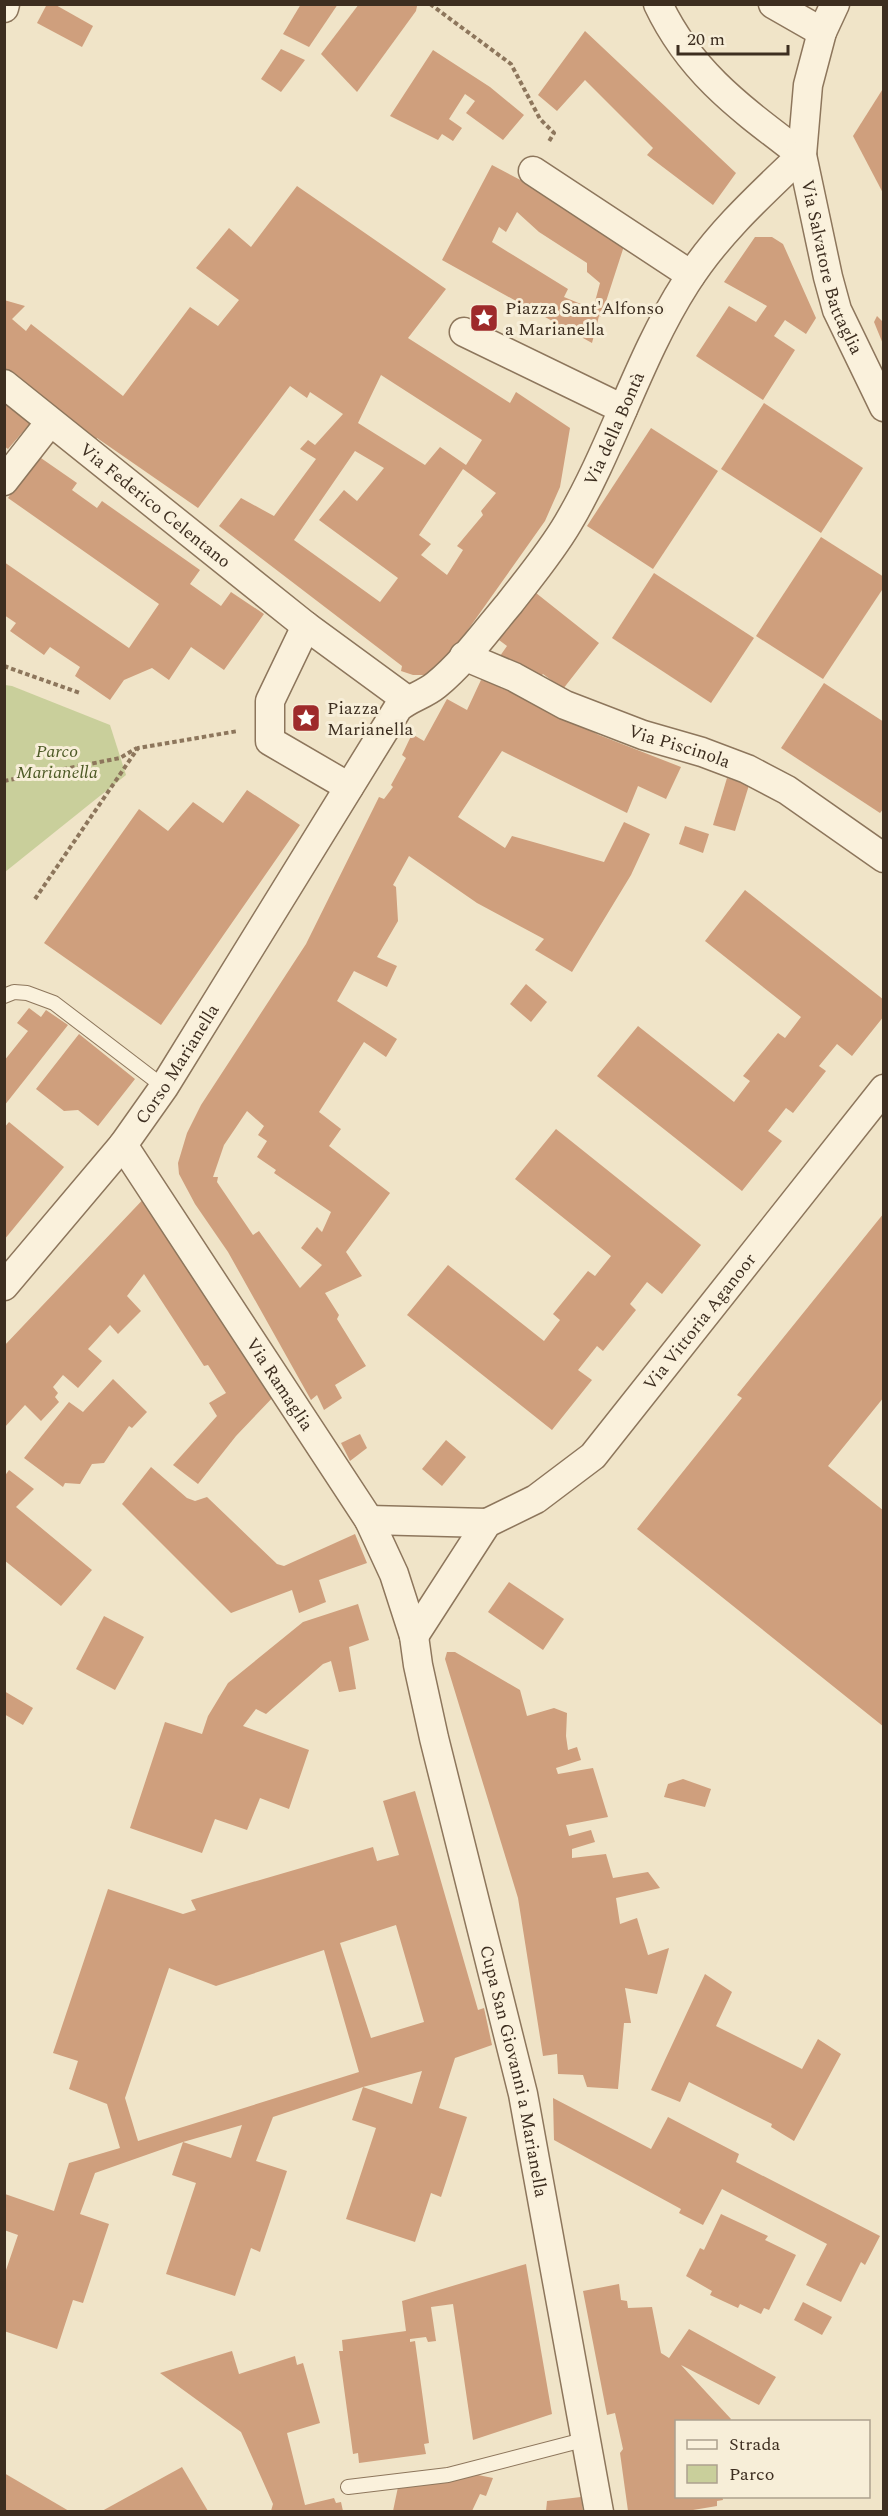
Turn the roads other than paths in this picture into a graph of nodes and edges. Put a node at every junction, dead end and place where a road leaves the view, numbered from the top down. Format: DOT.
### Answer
graph roads {
  1 [pos="658,4"];
  2 [pos="773,4"];
  3 [pos="835,4"];
  4 [pos="822,32"];
  5 [pos="802,155"];
  6 [pos="533,171"];
  7 [pos="691,275"];
  8 [pos="464,332"];
  9 [pos="4,384"];
  10 [pos="884,408"];
  11 [pos="623,410"];
  12 [pos="50,422"];
  13 [pos="4,481"];
  14 [pos="306,626"];
  15 [pos="464,656"];
  16 [pos="414,698"];
  17 [pos="349,787"];
  18 [pos="884,858"];
  19 [pos="4,996"];
  20 [pos="164,1087"];
  21 [pos="884,1089"];
  22 [pos="123,1145"];
  23 [pos="4,1286"];
  24 [pos="369,1520"];
  25 [pos="487,1523"];
  26 [pos="414,1635"];
  27 [pos="586,2439"];
  28 [pos="348,2487"];
  29 [pos="599,2511"];
  1 -- 5 [label="street"];
  2 -- 4 [label="street"];
  3 -- 4 [label="street, Via Salvatore Battaglia"];
  4 -- 5 [label="street, Via Salvatore Battaglia"];
  5 -- 7 [label="street, Via della Bontà"];
  5 -- 10 [label="street, Via Salvatore Battaglia"];
  6 -- 7 [label="street"];
  7 -- 11 [label="street, Via della Bontà"];
  8 -- 11 [label="street"];
  9 -- 12 [label="street, Via Federico Celentano"];
  11 -- 15 [label="street, Via della Bontà"];
  12 -- 13 [label="street"];
  12 -- 14 [label="street, Via Federico Celentano"];
  14 -- 16 [label="street"];
  14 -- 17 [label="street"];
  15 -- 16 [label="street, Via della Bontà"];
  15 -- 18 [label="street, Via Piscinola"];
  16 -- 17 [label="street"];
  17 -- 20 [label="street, Corso Marianella"];
  19 -- 20 [label="lane"];
  20 -- 22 [label="street, Corso Marianella"];
  21 -- 25 [label="street, Via Vittoria Aganoor"];
  22 -- 23 [label="street, Corso Marianella"];
  22 -- 24 [label="street, Via Ramaglia"];
  24 -- 25 [label="street, Via Vittoria Aganoor"];
  24 -- 26 [label="street, Via Ramaglia"];
  25 -- 26 [label="street"];
  26 -- 27 [label="street, Cupa San Giovanni a Marianella"];
  27 -- 28 [label="lane"];
  27 -- 29 [label="street, Cupa San Giovanni a Marianella"];
}
